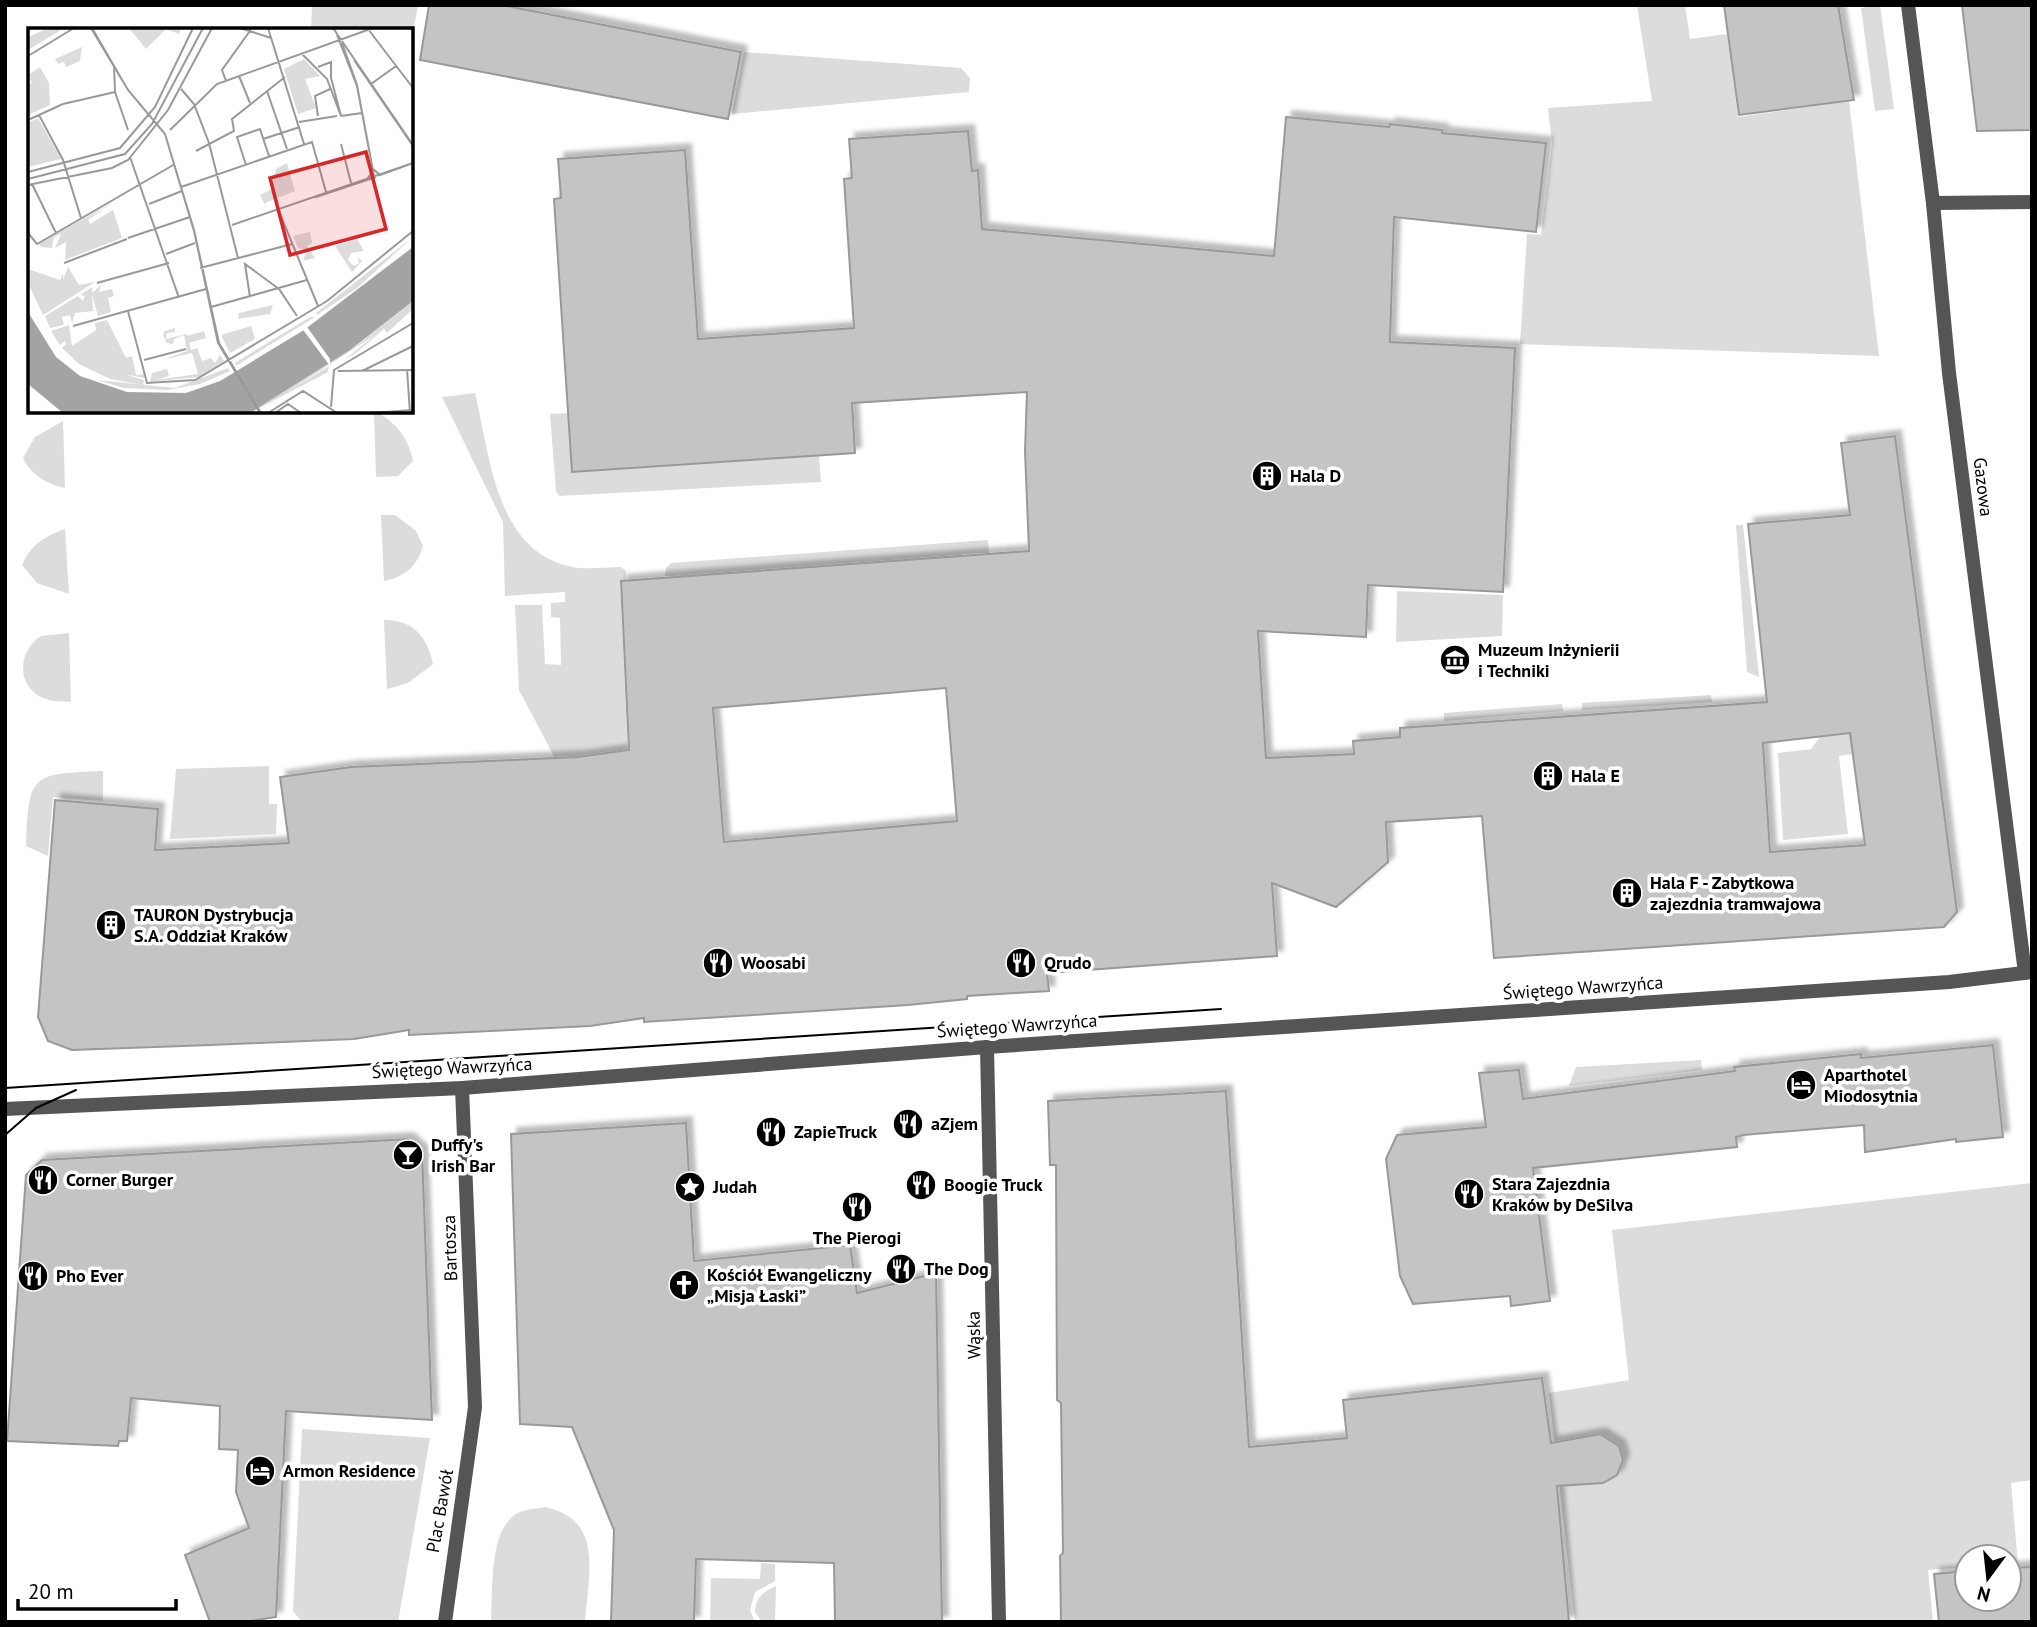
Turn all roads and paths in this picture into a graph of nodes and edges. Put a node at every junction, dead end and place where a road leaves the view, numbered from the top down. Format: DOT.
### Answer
graph roads {
  1 [pos="1908,5"];
  2 [pos="2032,202"];
  3 [pos="1933,203"];
  4 [pos="2028,973"];
  5 [pos="987,1047"];
  6 [pos="462,1088"];
  7 [pos="5,1109"];
  8 [pos="475,1407"];
  9 [pos="445,1622"];
  10 [pos="999,1622"];
  1 -- 3 [label="street, Gazowa"];
  2 -- 3 [label="street"];
  3 -- 4 [label="street, Gazowa"];
  4 -- 5 [label="street, Świętego Wawrzyńca"];
  5 -- 6 [label="street, Świętego Wawrzyńca"];
  5 -- 10 [label="street, Wąska"];
  6 -- 7 [label="street, Świętego Wawrzyńca"];
  6 -- 8 [label="street, Bartosza"];
  8 -- 9 [label="street, Plac Bawół"];
}
